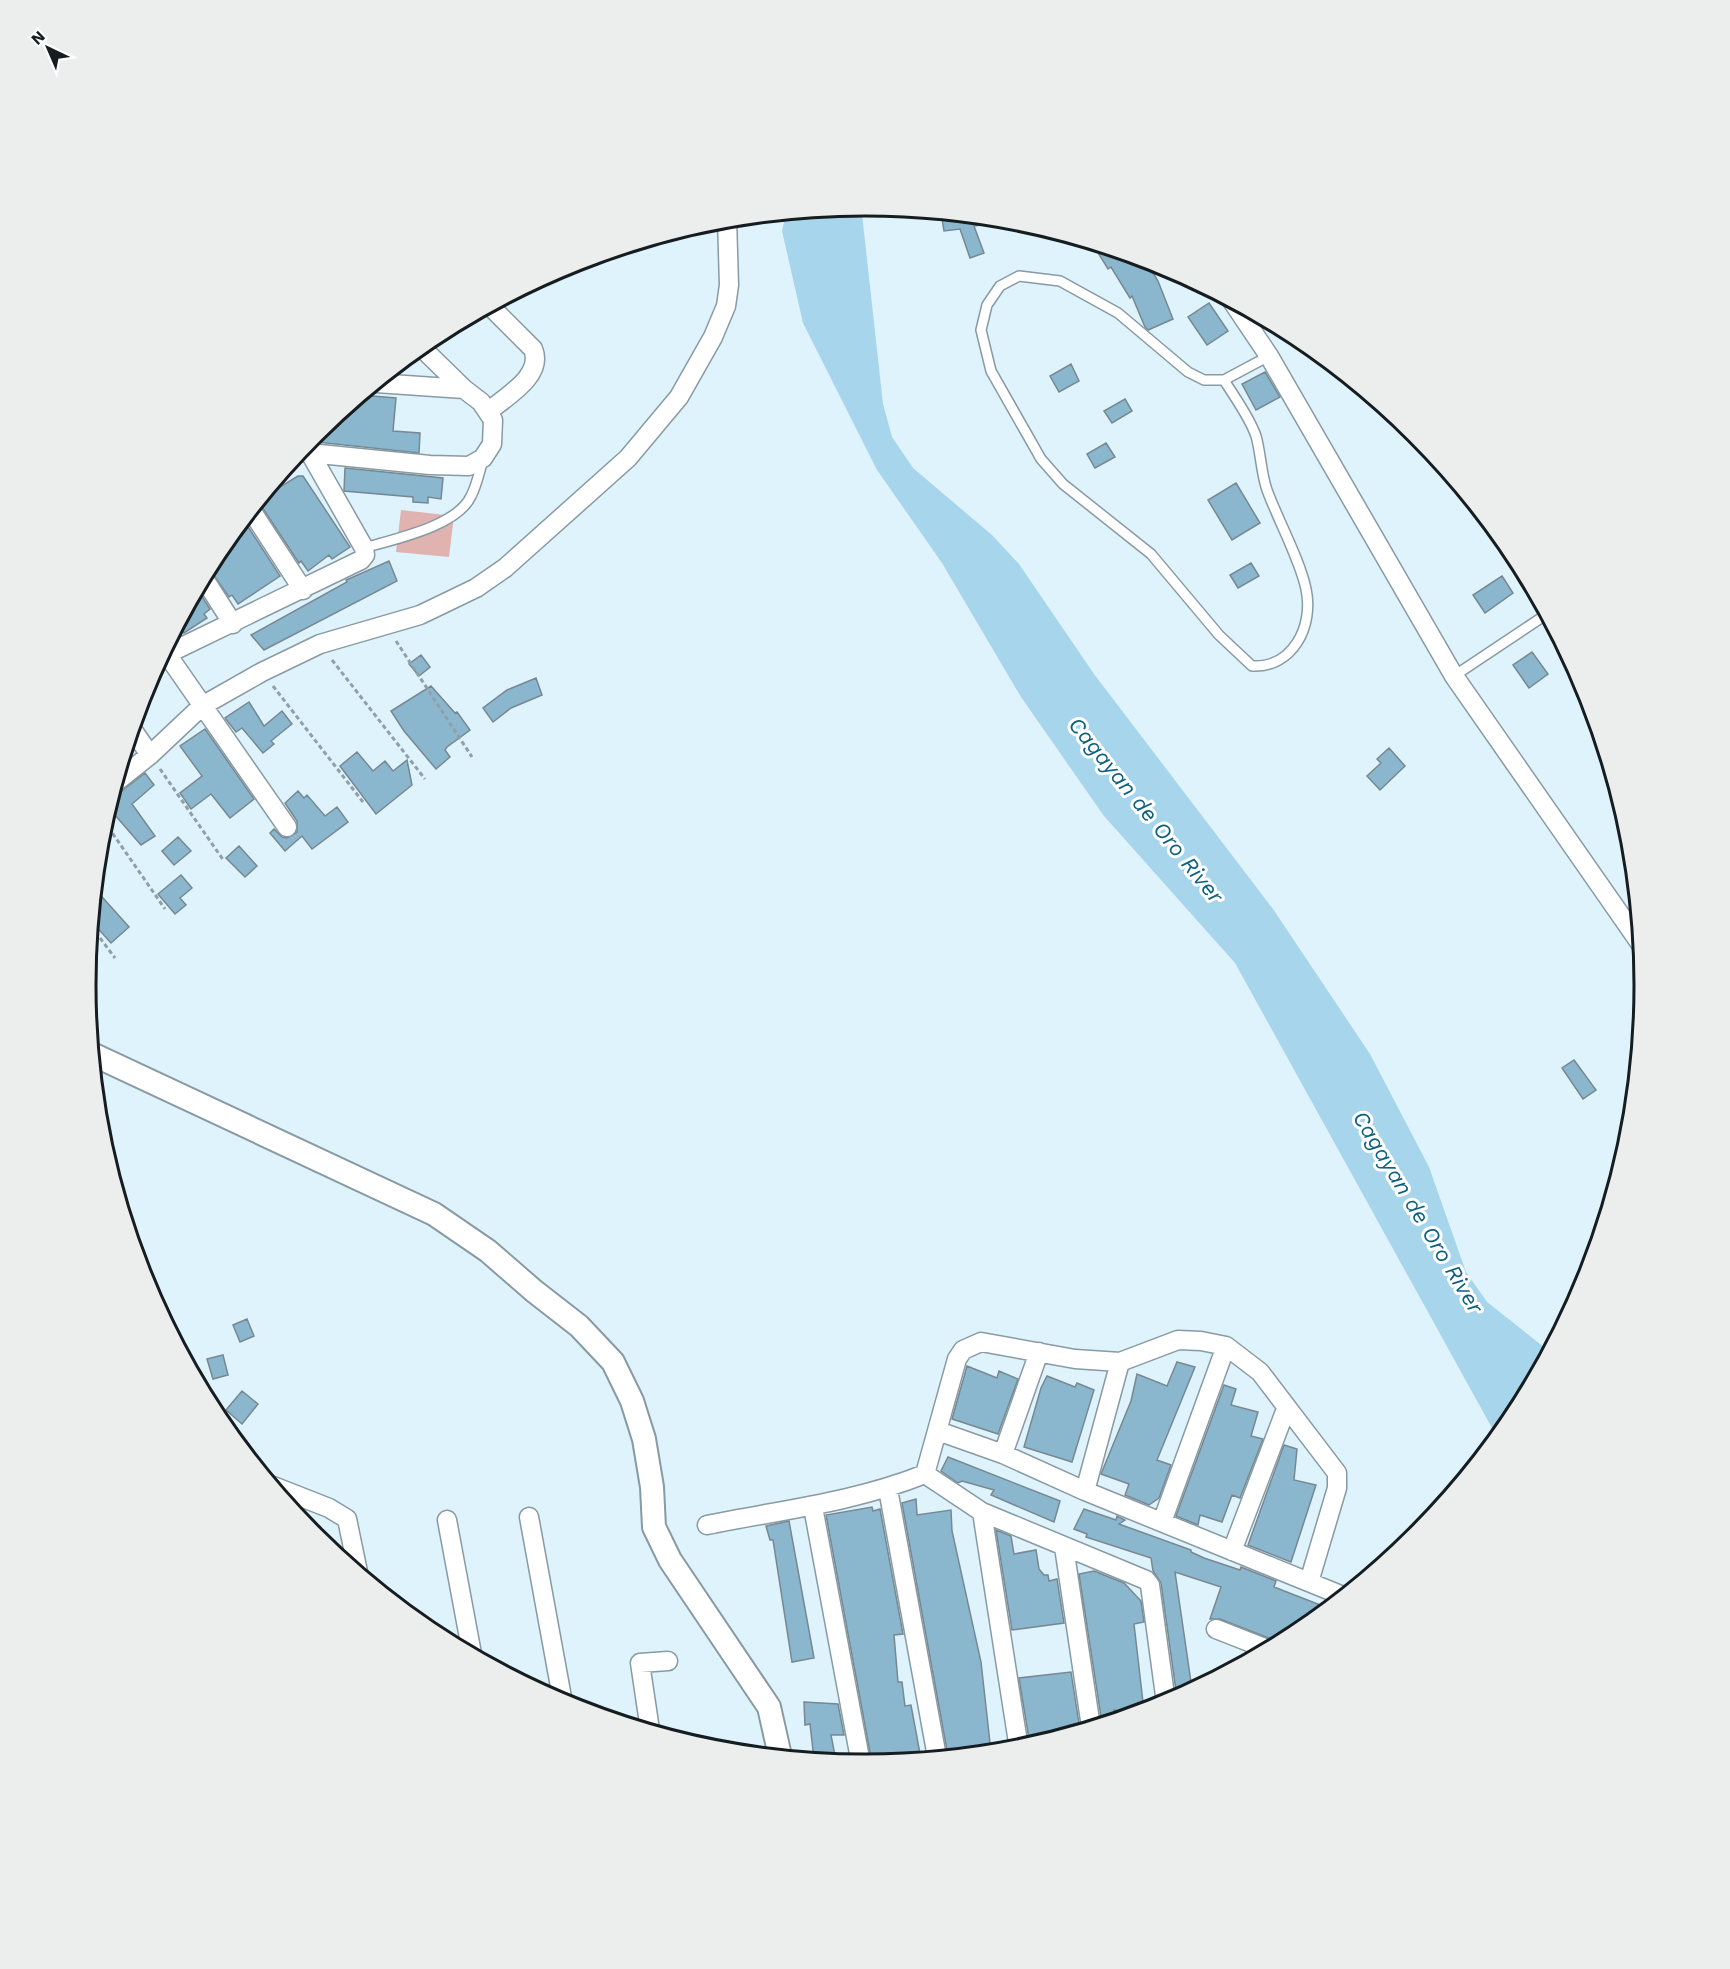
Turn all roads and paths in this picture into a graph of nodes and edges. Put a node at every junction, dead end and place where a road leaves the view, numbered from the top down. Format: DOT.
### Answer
graph roads {
  1 [pos="728,228"];
  2 [pos="495,311"];
  3 [pos="1241,314"];
  4 [pos="427,353"];
  5 [pos="1269,356"];
  6 [pos="1224,380"];
  7 [pos="385,384"];
  8 [pos="464,389"];
  9 [pos="489,411"];
  10 [pos="310,453"];
  11 [pos="307,456"];
  12 [pos="483,458"];
  13 [pos="255,516"];
  14 [pos="364,548"];
  15 [pos="208,585"];
  16 [pos="303,590"];
  17 [pos="1541,618"];
  18 [pos="233,624"];
  19 [pos="385,624"];
  20 [pos="320,644"];
  21 [pos="173,649"];
  22 [pos="169,657"];
  23 [pos="262,672"];
  24 [pos="1454,676"];
  25 [pos="202,706"];
  26 [pos="137,736"];
  27 [pos="150,755"];
  28 [pos="472,757"];
  29 [pos="125,775"];
  30 [pos="425,779"];
  31 [pos="363,802"];
  32 [pos="287,827"];
  33 [pos="111,832"];
  34 [pos="224,861"];
  35 [pos="165,909"];
  36 [pos="1632,930"];
  37 [pos="98,935"];
  38 [pos="115,958"];
  39 [pos="100,1058"];
  40 [pos="1226,1346"];
  41 [pos="1040,1352"];
  42 [pos="1120,1362"];
  43 [pos="1286,1409"];
  44 [pos="938,1431"];
  45 [pos="1003,1454"];
  46 [pos="926,1474"];
  47 [pos="888,1489"];
  48 [pos="286,1491"];
  49 [pos="1085,1491"];
  50 [pos="813,1507"];
  51 [pos="982,1512"];
  52 [pos="529,1517"];
  53 [pos="447,1520"];
  54 [pos="1162,1522"];
  55 [pos="707,1525"];
  56 [pos="1064,1547"];
  57 [pos="1232,1551"];
  58 [pos="356,1561"];
  59 [pos="1309,1582"];
  60 [pos="1336,1593"];
  61 [pos="1216,1629"];
  62 [pos="1245,1641"];
  63 [pos="470,1644"];
  64 [pos="1257,1645"];
  65 [pos="1246,1652"];
  66 [pos="668,1661"];
  67 [pos="561,1690"];
  68 [pos="1165,1692"];
  69 [pos="1090,1719"];
  70 [pos="649,1722"];
  71 [pos="1017,1738"];
  72 [pos="778,1748"];
  73 [pos="935,1750"];
  74 [pos="859,1754"];
  1 -- 19 [label="street"];
  2 -- 9 [label="street"];
  3 -- 5 [label="street"];
  4 -- 8 [label="street"];
  5 -- 6 [label="lane"];
  5 -- 24 [label="street"];
  6 -- 6 [label="lane"];
  7 -- 8 [label="street"];
  8 -- 9 [label="street"];
  9 -- 12 [label="street"];
  10 -- 12 [label="street"];
  11 -- 14 [label="street"];
  12 -- 14 [label="lane"];
  13 -- 16 [label="street"];
  14 -- 16 [label="street"];
  15 -- 18 [label="street"];
  16 -- 18 [label="street"];
  17 -- 24 [label="lane"];
  18 -- 21 [label="street"];
  19 -- 20 [label="street"];
  19 -- 28 [label="path"];
  20 -- 23 [label="street"];
  20 -- 30 [label="path"];
  22 -- 25 [label="street"];
  23 -- 25 [label="street"];
  23 -- 31 [label="path"];
  24 -- 36 [label="street"];
  25 -- 27 [label="street"];
  25 -- 32 [label="street"];
  26 -- 27 [label="street"];
  27 -- 29 [label="street"];
  27 -- 34 [label="path"];
  33 -- 35 [label="path"];
  37 -- 38 [label="path"];
  39 -- 72 [label="street"];
  40 -- 42 [label="street"];
  40 -- 43 [label="street"];
  40 -- 54 [label="street"];
  41 -- 42 [label="street"];
  41 -- 44 [label="street"];
  41 -- 45 [label="street"];
  42 -- 49 [label="street"];
  43 -- 57 [label="street"];
  43 -- 59 [label="street"];
  44 -- 45 [label="street"];
  44 -- 46 [label="street"];
  45 -- 49 [label="street"];
  46 -- 47 [label="street"];
  46 -- 51 [label="street"];
  47 -- 50 [label="street"];
  47 -- 73 [label="street"];
  48 -- 58 [label="street"];
  49 -- 54 [label="street"];
  50 -- 55 [label="street"];
  50 -- 74 [label="street"];
  51 -- 56 [label="street"];
  51 -- 71 [label="street"];
  52 -- 67 [label="street"];
  53 -- 63 [label="street"];
  54 -- 57 [label="street"];
  56 -- 68 [label="street"];
  56 -- 69 [label="street"];
  57 -- 59 [label="street"];
  59 -- 60 [label="street"];
  61 -- 62 [label="street"];
  62 -- 64 [label="street"];
  62 -- 65 [label="street"];
  66 -- 70 [label="street"];
}
